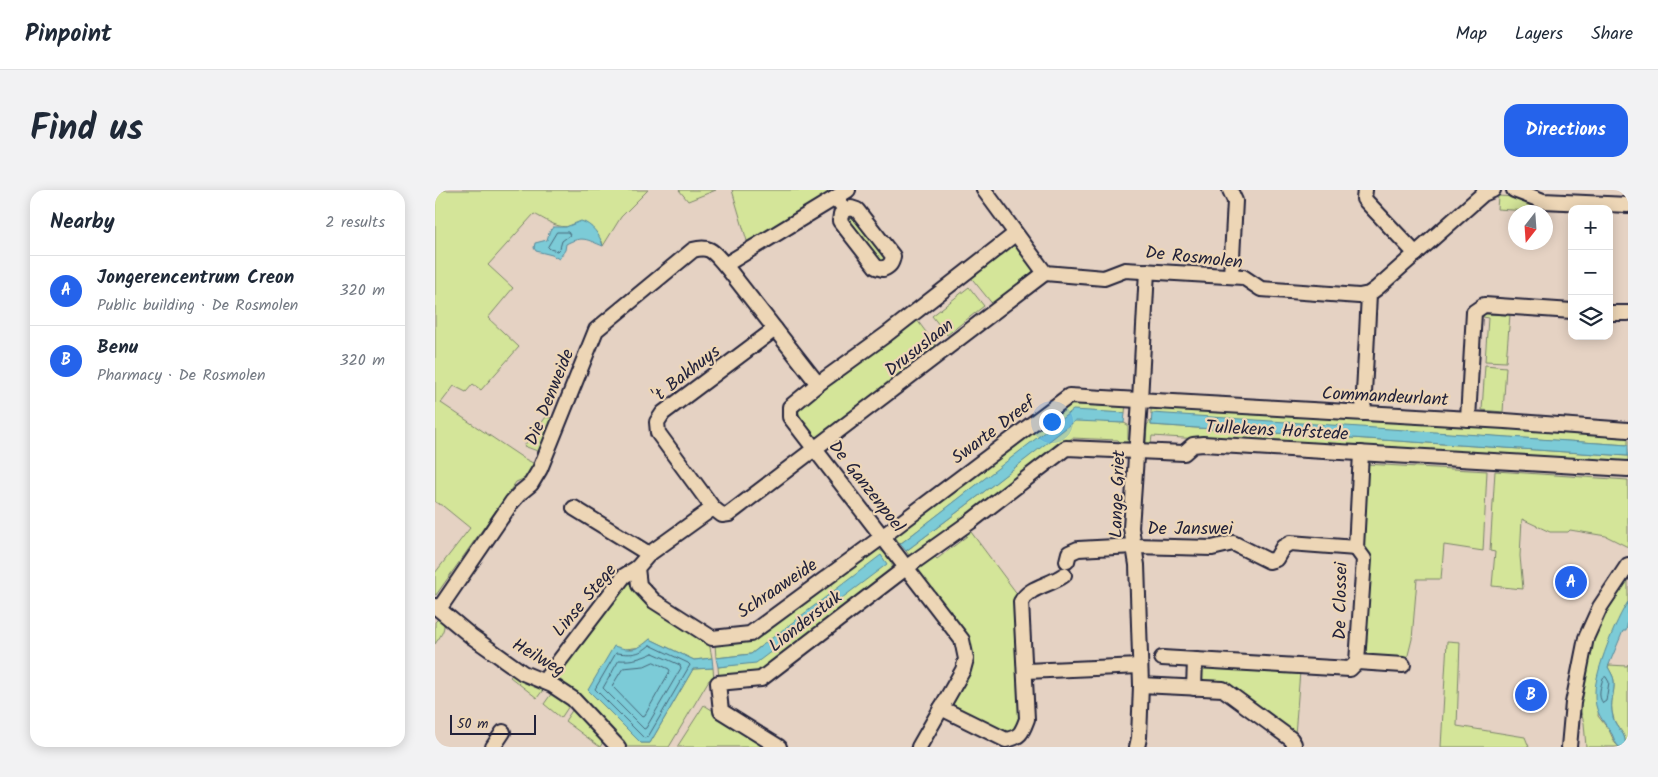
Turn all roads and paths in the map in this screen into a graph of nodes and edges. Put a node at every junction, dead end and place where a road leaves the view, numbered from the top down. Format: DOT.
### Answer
graph roads {
  1 [pos="984,190"];
  2 [pos="1230,190"];
  3 [pos="1365,190"];
  4 [pos="1514,190"];
  5 [pos="1486,191"];
  6 [pos="842,194"];
  7 [pos="1628,204"];
  8 [pos="845,210"];
  9 [pos="1015,234"];
  10 [pos="1416,254"];
  11 [pos="725,265"];
  12 [pos="1147,271"];
  13 [pos="1045,273"];
  14 [pos="1231,276"];
  15 [pos="1369,294"];
  16 [pos="1568,311"];
  17 [pos="1613,313"];
  18 [pos="1628,313"];
  19 [pos="775,329"];
  20 [pos="818,384"];
  21 [pos="1140,400"];
  22 [pos="1363,413"];
  23 [pos="1468,419"];
  24 [pos="1628,430"];
  25 [pos="815,450"];
  26 [pos="1137,452"];
  27 [pos="1361,453"];
  28 [pos="1628,469"];
  29 [pos="574,508"];
  30 [pos="713,508"];
  31 [pos="882,536"];
  32 [pos="1134,546"];
  33 [pos="1356,548"];
  34 [pos="649,554"];
  35 [pos="1067,560"];
  36 [pos="1628,565"];
  37 [pos="907,567"];
  38 [pos="637,568"];
  39 [pos="1064,576"];
  40 [pos="437,608"];
  41 [pos="1162,658"];
  42 [pos="1195,660"];
  43 [pos="1357,662"];
  44 [pos="1403,665"];
  45 [pos="1140,666"];
  46 [pos="1025,671"];
  47 [pos="544,681"];
  48 [pos="1141,685"];
  49 [pos="1194,688"];
  50 [pos="941,708"];
  51 [pos="503,732"];
  52 [pos="493,747"];
  53 [pos="618,747"];
  54 [pos="779,747"];
  55 [pos="919,747"];
  56 [pos="1137,747"];
  57 [pos="1294,747"];
  58 [pos="1569,747"];
  1 -- 9 [label="street"];
  2 -- 14 [label="street"];
  3 -- 10 [label="street"];
  4 -- 7 [label="street"];
  5 -- 10 [label="street"];
  6 -- 8 [label="street"];
  6 -- 11 [label="street"];
  9 -- 13 [label="street"];
  9 -- 20 [label="street, Drususlaan"];
  10 -- 15 [label="street"];
  11 -- 19 [label="street"];
  11 -- 40 [label="street, Die Denweide"];
  12 -- 13 [label="street, De Rosmolen"];
  12 -- 14 [label="street, De Rosmolen"];
  12 -- 21 [label="street, Lange Griet"];
  13 -- 25 [label="street, Drususlaan"];
  14 -- 15 [label="street, De Rosmolen"];
  15 -- 22 [label="street"];
  16 -- 23 [label="street"];
  17 -- 18 [label="street"];
  19 -- 20 [label="street"];
  19 -- 30 [label="street, 't Bakhuys"];
  20 -- 25 [label="street, De Ganzenpoel"];
  21 -- 22 [label="street, Commandeurlant"];
  21 -- 26 [label="street, Lange Griet"];
  21 -- 31 [label="street, Swarte Dreef"];
  22 -- 23 [label="street, Commandeurlant"];
  23 -- 24 [label="street, Commandeurlant"];
  25 -- 30 [label="street"];
  25 -- 31 [label="street, De Ganzenpoel"];
  26 -- 27 [label="street, Tullekens Hofstede"];
  26 -- 32 [label="street, Lange Griet"];
  26 -- 37 [label="street, Tullekens Hofstede"];
  27 -- 28 [label="street, Tullekens Hofstede"];
  27 -- 33 [label="street, De Clossei"];
  29 -- 34 [label="street"];
  30 -- 34 [label="street"];
  31 -- 37 [label="street, De Ganzenpoel"];
  31 -- 38 [label="street, Schraaweide"];
  32 -- 33 [label="street, De Janswei"];
  32 -- 35 [label="street"];
  32 -- 45 [label="street, Lange Griet"];
  33 -- 43 [label="street, De Clossei"];
  34 -- 38 [label="street"];
  36 -- 58 [label="street"];
  37 -- 50 [label="street, De Ganzenpoel"];
  37 -- 54 [label="street, Lionderstuk"];
  38 -- 47 [label="street, Linse Stege"];
  39 -- 46 [label="street"];
  40 -- 47 [label="street, Heilweg"];
  41 -- 42 [label="street, De Clossei"];
  42 -- 43 [label="street, De Clossei"];
  42 -- 49 [label="street"];
  43 -- 44 [label="street, De Clossei"];
  45 -- 46 [label="street"];
  45 -- 48 [label="street, Lange Griet"];
  46 -- 50 [label="street"];
  47 -- 53 [label="street, Heilweg"];
  48 -- 49 [label="street"];
  48 -- 56 [label="street, Lange Griet"];
  49 -- 57 [label="street"];
  50 -- 55 [label="street, De Ganzenpoel"];
  51 -- 52 [label="street"];
}
